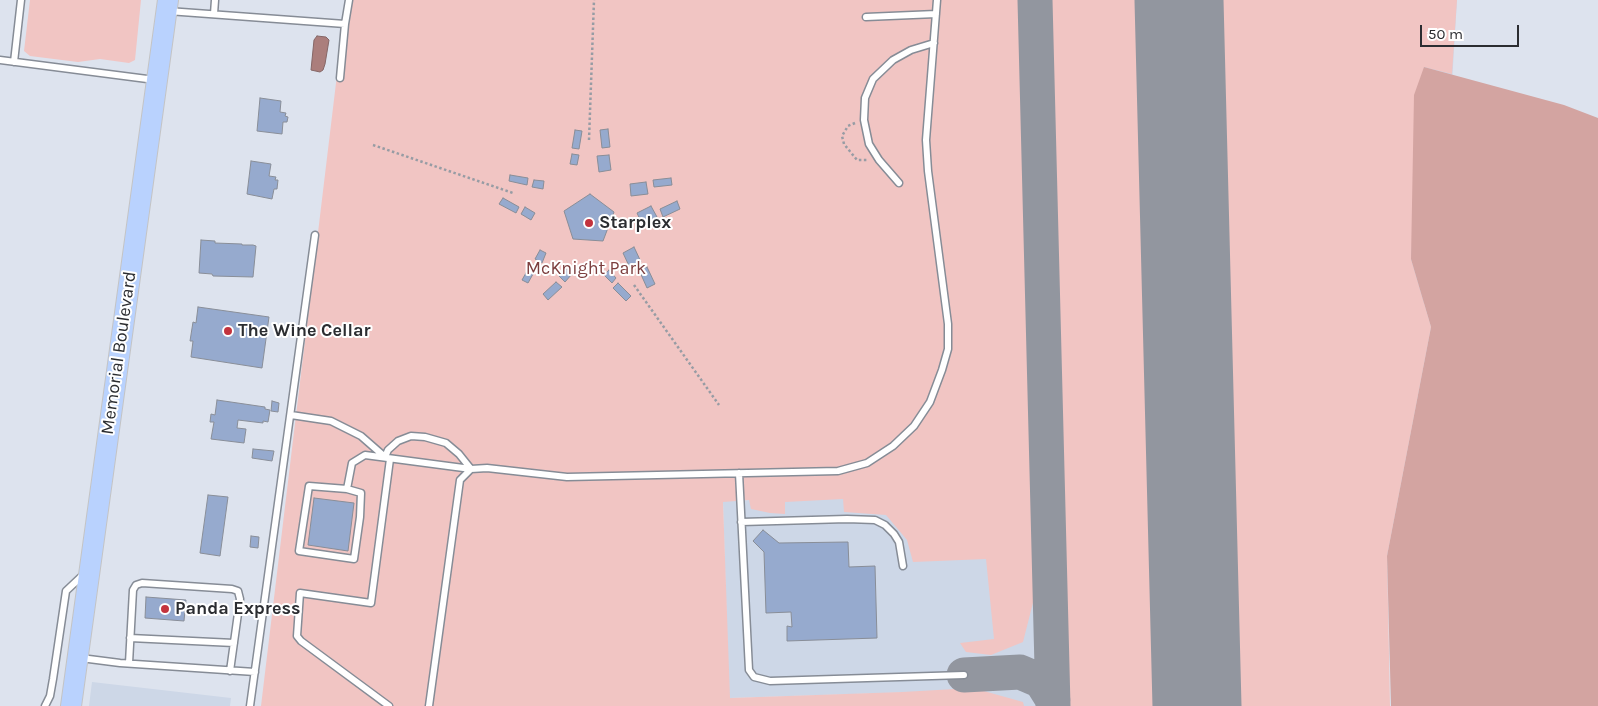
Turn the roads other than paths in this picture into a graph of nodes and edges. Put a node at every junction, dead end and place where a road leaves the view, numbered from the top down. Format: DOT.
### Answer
graph roads {
  1 [pos="21,0"];
  2 [pos="215,0"];
  3 [pos="349,0"];
  4 [pos="936,0"];
  5 [pos="167,5"];
  6 [pos="214,14"];
  7 [pos="936,14"];
  8 [pos="866,18"];
  9 [pos="345,24"];
  10 [pos="934,43"];
  11 [pos="0,60"];
  12 [pos="14,62"];
  13 [pos="340,78"];
  14 [pos="157,80"];
  15 [pos="899,182"];
  16 [pos="315,235"];
  17 [pos="291,415"];
  18 [pos="388,458"];
  19 [pos="471,469"];
  20 [pos="739,473"];
  21 [pos="347,489"];
  22 [pos="741,522"];
  23 [pos="903,566"];
  24 [pos="90,569"];
  25 [pos="130,638"];
  26 [pos="234,643"];
  27 [pos="77,657"];
  28 [pos="129,664"];
  29 [pos="230,671"];
  30 [pos="255,672"];
  31 [pos="964,675"];
  32 [pos="45,706"];
  33 [pos="71,706"];
  34 [pos="250,706"];
  35 [pos="389,706"];
  36 [pos="429,706"];
  1 -- 12 [label="lane"];
  2 -- 6 [label="lane"];
  3 -- 9 [label="lane"];
  4 -- 7 [label="lane"];
  5 -- 6 [label="lane"];
  5 -- 14 [label="main road, Memorial Boulevard"];
  6 -- 9 [label="lane"];
  7 -- 8 [label="lane"];
  7 -- 10 [label="lane"];
  9 -- 13 [label="lane"];
  10 -- 15 [label="lane"];
  10 -- 20 [label="lane"];
  11 -- 12 [label="lane"];
  12 -- 14 [label="lane"];
  14 -- 24 [label="main road, Memorial Boulevard"];
  16 -- 17 [label="lane"];
  17 -- 18 [label="lane"];
  17 -- 30 [label="lane"];
  18 -- 19 [label="lane"];
  18 -- 19 [label="lane"];
  18 -- 21 [label="lane"];
  18 -- 35 [label="lane"];
  19 -- 20 [label="lane"];
  19 -- 36 [label="lane"];
  20 -- 22 [label="lane"];
  21 -- 21 [label="lane"];
  22 -- 23 [label="lane"];
  22 -- 31 [label="lane"];
  24 -- 27 [label="main road, Memorial Boulevard"];
  24 -- 32 [label="lane"];
  25 -- 26 [label="lane"];
  25 -- 26 [label="lane"];
  25 -- 28 [label="lane"];
  26 -- 29 [label="lane"];
  27 -- 28 [label="lane"];
  27 -- 33 [label="main road, Memorial Boulevard"];
  28 -- 29 [label="lane"];
  29 -- 30 [label="lane"];
  30 -- 34 [label="lane"];
}
